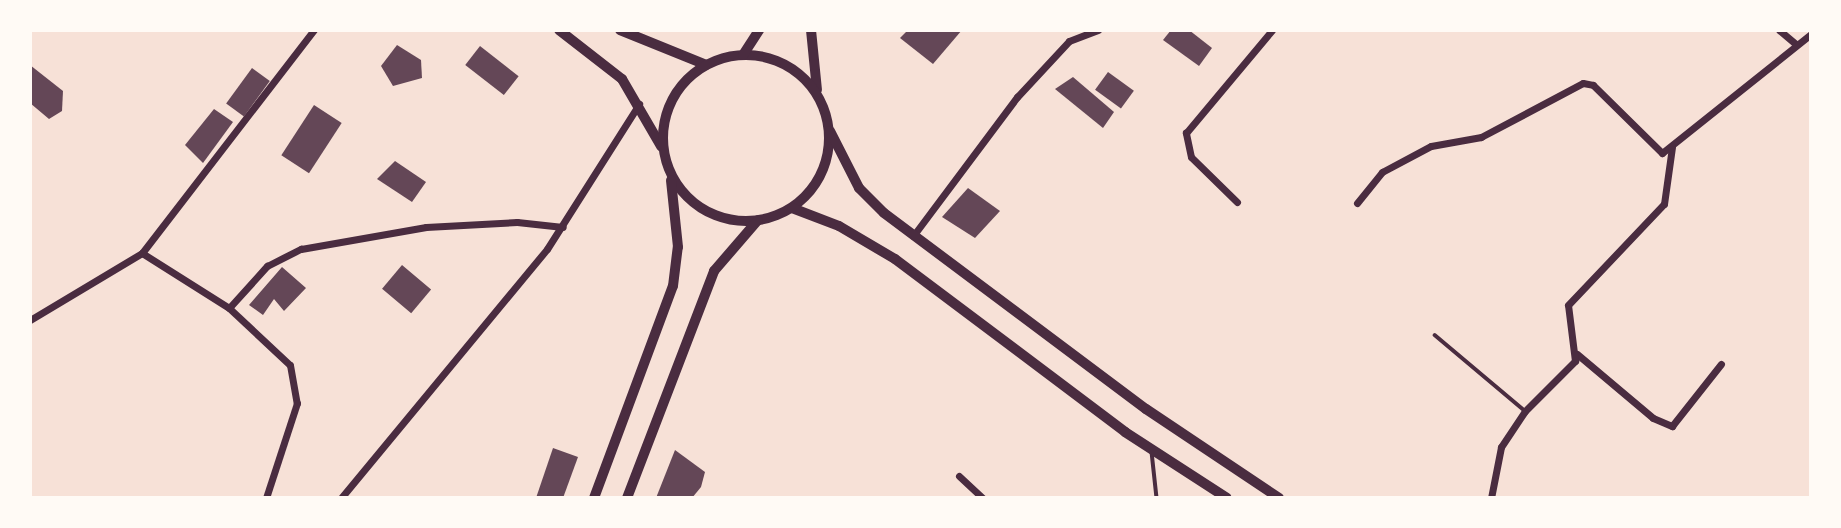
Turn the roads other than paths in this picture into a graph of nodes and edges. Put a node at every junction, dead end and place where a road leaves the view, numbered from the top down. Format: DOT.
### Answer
graph roads {
  1 [pos="314,30"];
  2 [pos="559,30"];
  3 [pos="620,30"];
  4 [pos="759,30"];
  5 [pos="811,30"];
  6 [pos="1074,30"];
  7 [pos="1098,30"];
  8 [pos="1272,30"];
  9 [pos="1779,30"];
  10 [pos="1811,34"];
  11 [pos="1069,41"];
  12 [pos="1797,45"];
  13 [pos="743,55"];
  14 [pos="706,65"];
  15 [pos="819,96"];
  16 [pos="639,104"];
  17 [pos="830,131"];
  18 [pos="1672,147"];
  19 [pos="664,153"];
  20 [pos="669,171"];
  21 [pos="1237,202"];
  22 [pos="1357,203"];
  23 [pos="792,208"];
  24 [pos="758,220"];
  25 [pos="563,227"];
  26 [pos="913,236"];
  27 [pos="142,253"];
  28 [pos="229,308"];
  29 [pos="30,320"];
  30 [pos="1435,335"];
  31 [pos="1577,354"];
  32 [pos="1721,364"];
  33 [pos="1525,411"];
  34 [pos="1151,450"];
  35 [pos="959,476"];
  36 [pos="266,498"];
  37 [pos="341,498"];
  38 [pos="594,498"];
  39 [pos="627,498"];
  40 [pos="983,498"];
  41 [pos="1157,498"];
  42 [pos="1227,498"];
  43 [pos="1279,498"];
  44 [pos="1491,498"];
  1 -- 27 [label="street"];
  2 -- 16 [label="main road"];
  3 -- 14 [label="main road"];
  4 -- 13 [label="main road"];
  5 -- 15 [label="main road"];
  6 -- 11 [label="street"];
  7 -- 11 [label="street"];
  8 -- 21 [label="street"];
  9 -- 12 [label="street"];
  10 -- 12 [label="street"];
  11 -- 26 [label="street"];
  12 -- 18 [label="street"];
  13 -- 14 [label="main road"];
  13 -- 15 [label="main road"];
  14 -- 19 [label="main road"];
  15 -- 17 [label="main road"];
  16 -- 19 [label="main road"];
  16 -- 25 [label="street"];
  17 -- 23 [label="main road"];
  17 -- 26 [label="main road"];
  18 -- 22 [label="street"];
  18 -- 31 [label="street"];
  19 -- 20 [label="main road"];
  20 -- 24 [label="main road"];
  20 -- 38 [label="main road"];
  23 -- 24 [label="main road"];
  23 -- 34 [label="main road"];
  24 -- 39 [label="main road"];
  25 -- 28 [label="street"];
  25 -- 37 [label="street"];
  26 -- 43 [label="main road"];
  27 -- 28 [label="street"];
  27 -- 29 [label="street"];
  28 -- 36 [label="street"];
  30 -- 33 [label="lane"];
  31 -- 32 [label="street"];
  31 -- 33 [label="street"];
  33 -- 44 [label="street"];
  34 -- 41 [label="lane"];
  34 -- 42 [label="main road"];
  35 -- 40 [label="street"];
}
